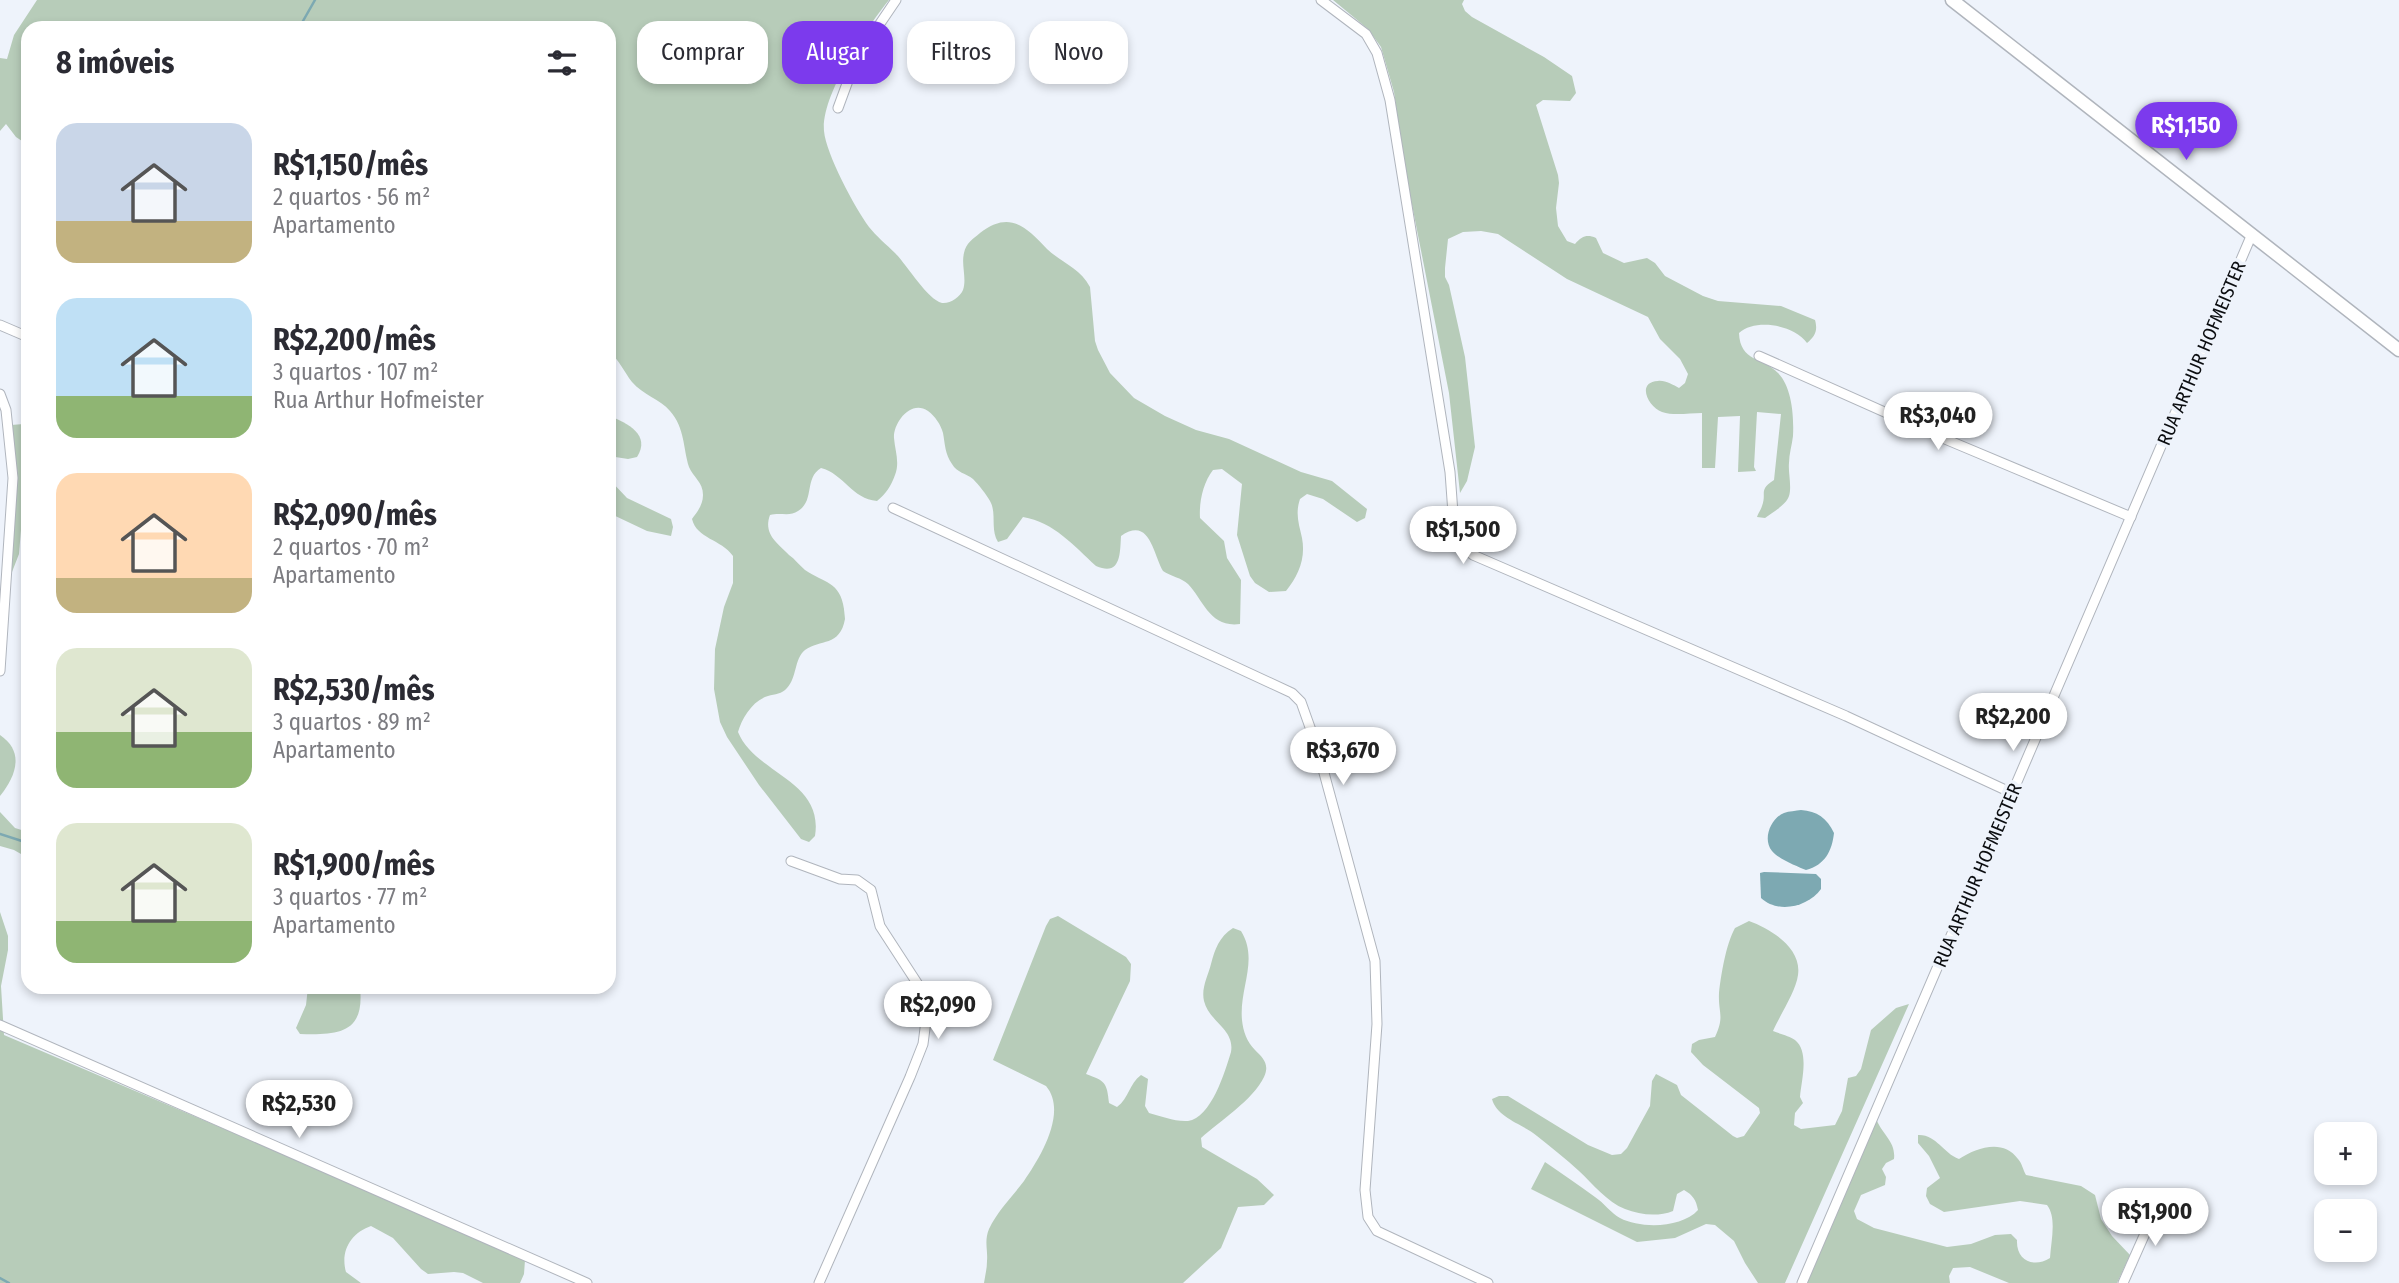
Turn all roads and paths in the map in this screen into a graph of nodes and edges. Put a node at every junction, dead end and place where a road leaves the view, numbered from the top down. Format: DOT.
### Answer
graph roads {
  1 [pos="896,0"];
  2 [pos="1321,0"];
  3 [pos="1952,0"];
  4 [pos="838,108"];
  5 [pos="2252,234"];
  6 [pos="0,325"];
  7 [pos="21,334"];
  8 [pos="2399,350"];
  9 [pos="1759,356"];
  10 [pos="0,394"];
  11 [pos="4,434"];
  12 [pos="893,508"];
  13 [pos="2131,517"];
  14 [pos="0,671"];
  15 [pos="2012,793"];
  16 [pos="791,861"];
  17 [pos="0,1025"];
  18 [pos="2159,1202"];
  19 [pos="575,1281"];
  20 [pos="587,1283"];
  21 [pos="819,1283"];
  22 [pos="1488,1283"];
  23 [pos="1802,1283"];
  24 [pos="2123,1283"];
  1 -- 4 [label="street"];
  2 -- 15 [label="street"];
  3 -- 5 [label="main road"];
  5 -- 8 [label="main road"];
  5 -- 13 [label="street, RUA ARTHUR HOFMEISTER"];
  6 -- 7 [label="street"];
  9 -- 13 [label="street"];
  10 -- 11 [label="street"];
  11 -- 14 [label="street"];
  12 -- 22 [label="street"];
  13 -- 15 [label="street, RUA ARTHUR HOFMEISTER"];
  15 -- 23 [label="street, RUA ARTHUR HOFMEISTER"];
  16 -- 21 [label="street"];
  17 -- 19 [label="street"];
  18 -- 24 [label="street"];
  19 -- 20 [label="street"];
}
